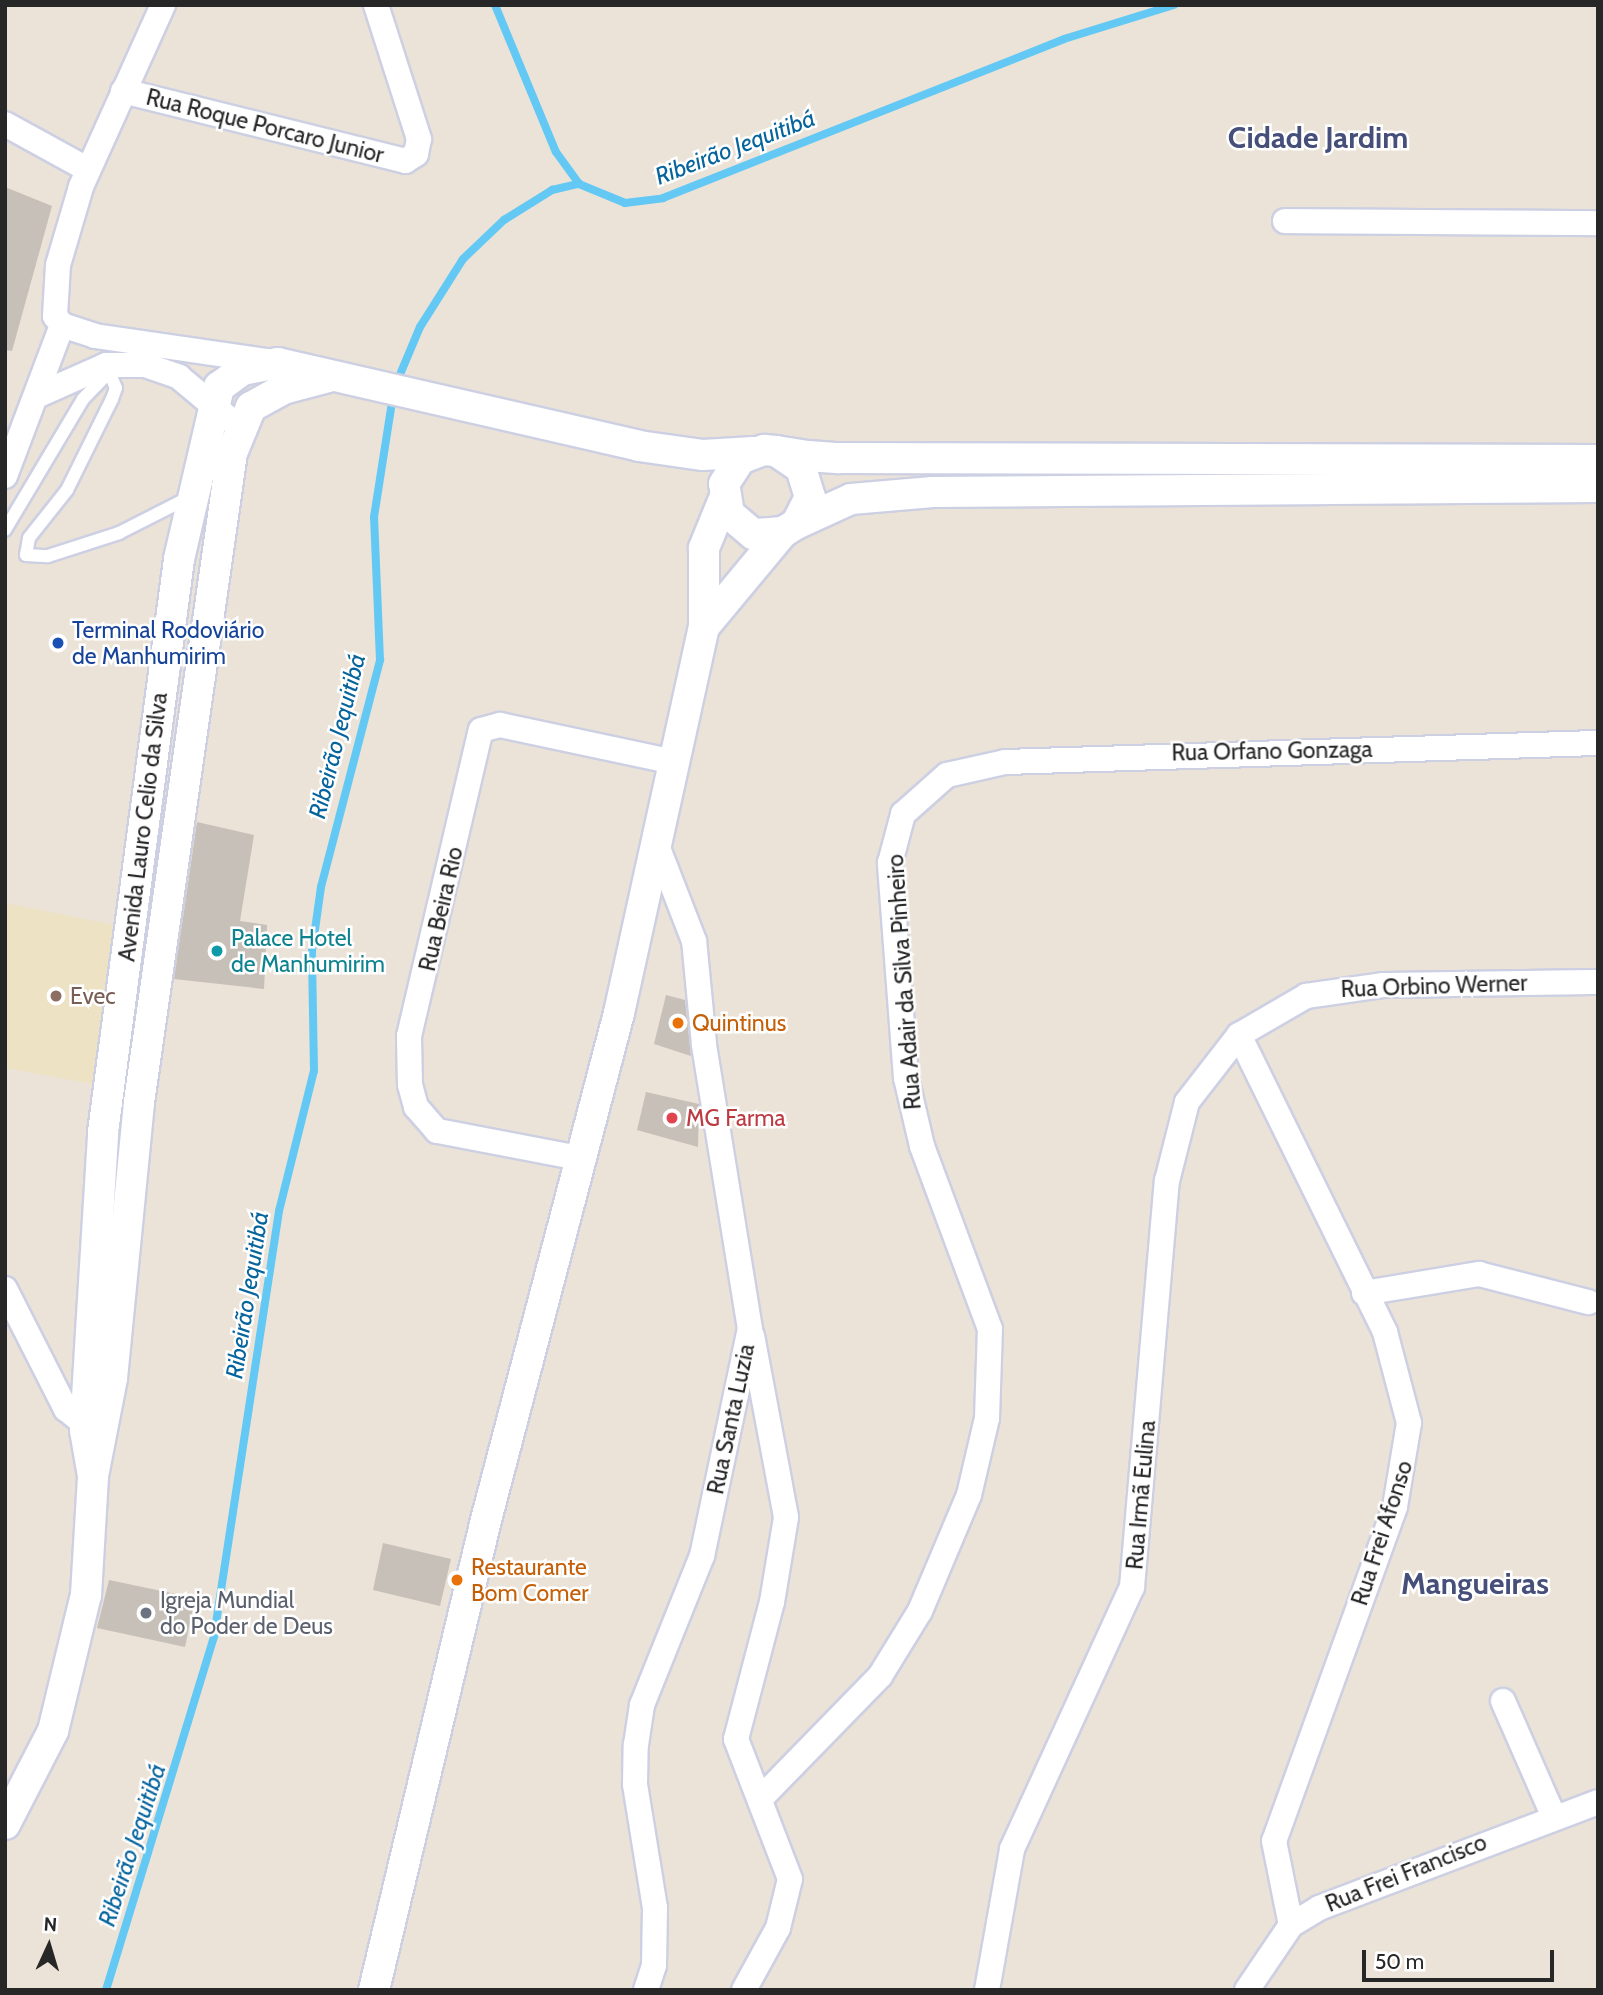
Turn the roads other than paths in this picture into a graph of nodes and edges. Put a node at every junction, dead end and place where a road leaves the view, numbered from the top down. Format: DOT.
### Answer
graph roads {
  1 [pos="163,5"];
  2 [pos="376,5"];
  3 [pos="124,91"];
  4 [pos="5,124"];
  5 [pos="87,169"];
  6 [pos="1285,221"];
  7 [pos="1598,223"];
  8 [pos="62,325"];
  9 [pos="121,360"];
  10 [pos="278,363"];
  11 [pos="345,378"];
  12 [pos="41,394"];
  13 [pos="214,401"];
  14 [pos="239,427"];
  15 [pos="639,446"];
  16 [pos="765,452"];
  17 [pos="1598,460"];
  18 [pos="5,476"];
  19 [pos="1598,487"];
  20 [pos="195,495"];
  21 [pos="724,496"];
  22 [pos="789,528"];
  23 [pos="5,530"];
  24 [pos="172,609"];
  25 [pos="208,613"];
  26 [pos="704,627"];
  27 [pos="1598,743"];
  28 [pos="154,749"];
  29 [pos="190,752"];
  30 [pos="674,762"];
  31 [pos="947,775"];
  32 [pos="656,843"];
  33 [pos="138,879"];
  34 [pos="170,882"];
  35 [pos="1598,982"];
  36 [pos="1239,1035"];
  37 [pos="103,1132"];
  38 [pos="136,1136"];
  39 [pos="579,1158"];
  40 [pos="5,1289"];
  41 [pos="1364,1293"];
  42 [pos="1588,1302"];
  43 [pos="89,1312"];
  44 [pos="119,1314"];
  45 [pos="750,1329"];
  46 [pos="94,1433"];
  47 [pos="1503,1701"];
  48 [pos="762,1797"];
  49 [pos="1598,1802"];
  50 [pos="1553,1815"];
  51 [pos="5,1824"];
  52 [pos="1292,1925"];
  53 [pos="374,1990"];
  54 [pos="646,1990"];
  55 [pos="744,1990"];
  56 [pos="987,1990"];
  57 [pos="1247,1990"];
  1 -- 3 [label="street, Rua Roque Porcaro Junior"];
  2 -- 3 [label="street, Rua Roque Porcaro Junior"];
  3 -- 5 [label="street, Rua Roque Porcaro Junior"];
  4 -- 5 [label="street"];
  5 -- 8 [label="street, Rua Roque Porcaro Junior"];
  6 -- 7 [label="street"];
  8 -- 9 [label="street"];
  8 -- 12 [label="street"];
  9 -- 10 [label="street"];
  9 -- 12 [label="street"];
  9 -- 13 [label="street"];
  9 -- 20 [label="lane"];
  9 -- 23 [label="lane"];
  10 -- 11 [label="street, Avenida Lauro Celio da Silva"];
  10 -- 13 [label="street, Avenida Lauro Celio da Silva"];
  11 -- 14 [label="street, Avenida Lauro Celio da Silva"];
  11 -- 15 [label="street"];
  12 -- 18 [label="street"];
  13 -- 14 [label="street"];
  13 -- 20 [label="street, Avenida Lauro Celio da Silva"];
  14 -- 25 [label="street, Avenida Lauro Celio da Silva"];
  15 -- 16 [label="street"];
  15 -- 21 [label="street"];
  16 -- 17 [label="street"];
  16 -- 21 [label="street"];
  16 -- 22 [label="street"];
  19 -- 22 [label="street"];
  20 -- 24 [label="street, Avenida Lauro Celio da Silva"];
  21 -- 22 [label="street"];
  21 -- 26 [label="street"];
  22 -- 26 [label="street"];
  24 -- 25 [label="street"];
  24 -- 28 [label="street, Avenida Lauro Celio da Silva"];
  25 -- 29 [label="street, Avenida Lauro Celio da Silva"];
  26 -- 30 [label="street"];
  27 -- 31 [label="street, Rua Orfano Gonzaga"];
  28 -- 29 [label="street"];
  28 -- 33 [label="street, Avenida Lauro Celio da Silva"];
  29 -- 34 [label="street, Avenida Lauro Celio da Silva"];
  30 -- 32 [label="street"];
  30 -- 39 [label="street, Rua Beira Rio"];
  31 -- 48 [label="street, Rua Adair da Silva Pinheiro"];
  32 -- 39 [label="street"];
  32 -- 45 [label="street, Rua Santa Luzia"];
  33 -- 34 [label="street"];
  33 -- 37 [label="street, Avenida Lauro Celio da Silva"];
  34 -- 38 [label="street, Avenida Lauro Celio da Silva"];
  35 -- 36 [label="street, Rua Orbino Werner"];
  36 -- 41 [label="street, Rua Frei Afonso"];
  36 -- 56 [label="street, Rua Irmã Eulina"];
  37 -- 38 [label="street"];
  37 -- 43 [label="street, Avenida Lauro Celio da Silva"];
  38 -- 44 [label="street, Avenida Lauro Celio da Silva"];
  39 -- 53 [label="street"];
  40 -- 46 [label="street"];
  41 -- 42 [label="street"];
  41 -- 52 [label="street, Rua Frei Afonso"];
  43 -- 44 [label="street"];
  43 -- 46 [label="street, Avenida Lauro Celio da Silva"];
  44 -- 46 [label="street, Avenida Lauro Celio da Silva"];
  45 -- 48 [label="street"];
  45 -- 54 [label="street, Rua Santa Luzia"];
  46 -- 51 [label="street, Avenida Lauro Celio da Silva"];
  47 -- 50 [label="street"];
  48 -- 55 [label="street"];
  49 -- 50 [label="street, Rua Frei Francisco"];
  50 -- 52 [label="street, Rua Frei Francisco"];
  52 -- 57 [label="street, Rua Frei Francisco"];
}
